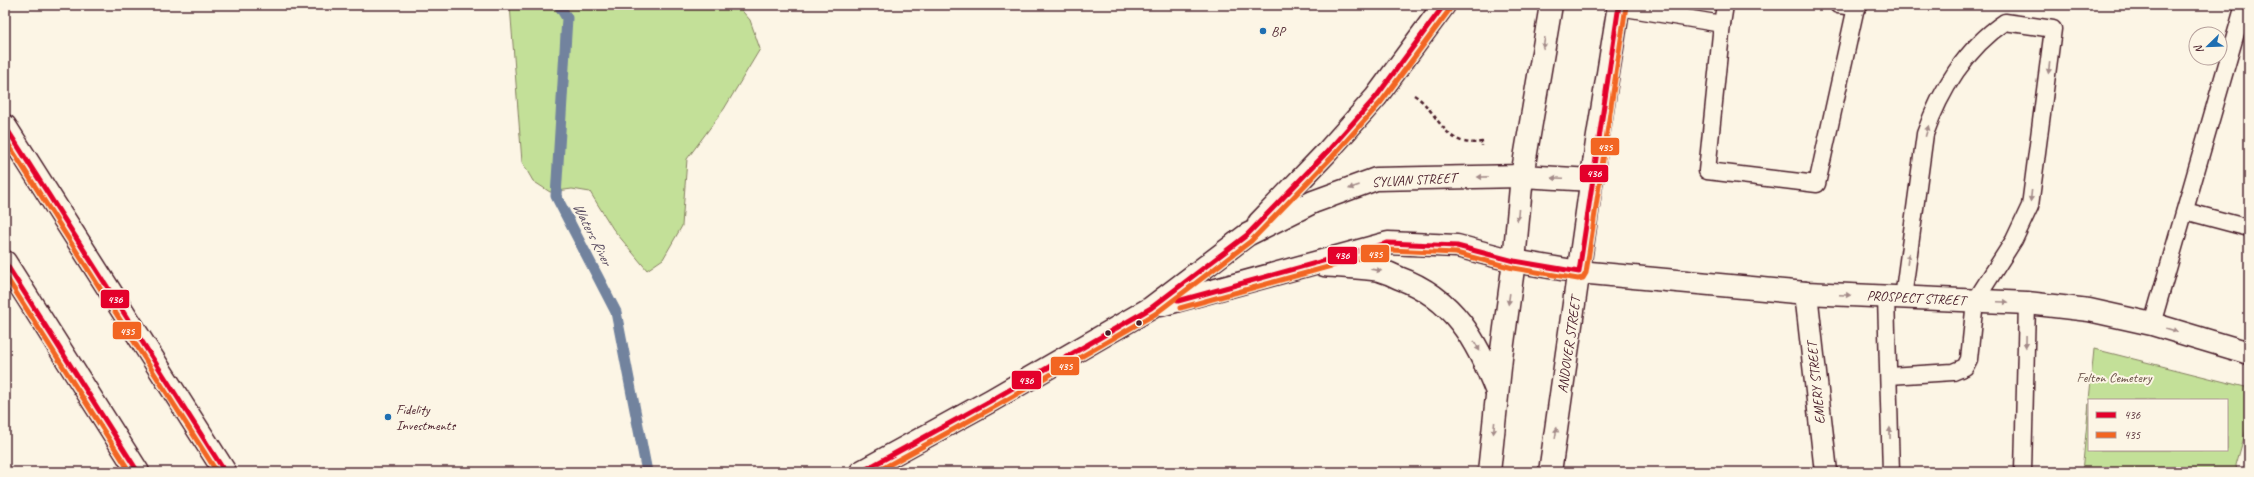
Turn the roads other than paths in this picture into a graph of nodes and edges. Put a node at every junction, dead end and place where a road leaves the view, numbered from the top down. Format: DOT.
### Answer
graph roads {
  1 [pos="1444,5"];
  2 [pos="1550,5"];
  3 [pos="1725,5"];
  4 [pos="1838,5"];
  5 [pos="2244,5"];
  6 [pos="1619,6"];
  7 [pos="1858,6"];
  8 [pos="1722,24"];
  9 [pos="5,126"];
  10 [pos="1522,176"];
  11 [pos="1592,180"];
  12 [pos="2185,211"];
  13 [pos="2249,228"];
  14 [pos="1247,235"];
  15 [pos="1514,260"];
  16 [pos="5,262"];
  17 [pos="1309,264"];
  18 [pos="1579,272"];
  19 [pos="1806,293"];
  20 [pos="1894,297"];
  21 [pos="1975,301"];
  22 [pos="2027,303"];
  23 [pos="1151,308"];
  24 [pos="2152,324"];
  25 [pos="2249,353"];
  26 [pos="1888,376"];
  27 [pos="1497,392"];
  28 [pos="138,472"];
  29 [pos="225,472"];
  30 [pos="861,472"];
  31 [pos="1489,472"];
  32 [pos="1550,472"];
  33 [pos="1826,472"];
  34 [pos="1891,472"];
  35 [pos="2023,472"];
  1 -- 14 [label="main road"];
  2 -- 10 [label="main road, one-way"];
  3 -- 8 [label="lane"];
  4 -- 7 [label="lane"];
  5 -- 12 [label="lane"];
  6 -- 8 [label="lane"];
  6 -- 11 [label="main road, ANDOVER STREET"];
  7 -- 8 [label="lane"];
  9 -- 29 [label="main road"];
  11 -- 10 [label="main road, SYLVAN STREET, one-way"];
  10 -- 14 [label="main road, SYLVAN STREET, one-way"];
  10 -- 15 [label="main road, one-way"];
  11 -- 18 [label="main road, ANDOVER STREET"];
  12 -- 13 [label="lane"];
  12 -- 24 [label="lane"];
  14 -- 23 [label="main road, SYLVAN STREET"];
  15 -- 17 [label="main road, SYLVAN STREET"];
  15 -- 18 [label="main road, SYLVAN STREET"];
  15 -- 27 [label="main road, one-way"];
  16 -- 28 [label="main road"];
  17 -- 23 [label="main road, SYLVAN STREET"];
  17 -- 27 [label="main road, one-way"];
  18 -- 19 [label="main road, PROSPECT STREET"];
  32 -- 18 [label="main road, ANDOVER STREET, one-way"];
  19 -- 20 [label="main road, PROSPECT STREET, one-way"];
  19 -- 33 [label="main road, EMERY STREET"];
  20 -- 21 [label="main road, PROSPECT STREET"];
  20 -- 21 [label="lane, one-way"];
  20 -- 26 [label="lane"];
  21 -- 22 [label="main road, PROSPECT STREET, one-way"];
  21 -- 26 [label="lane"];
  22 -- 24 [label="main road, PROSPECT STREET"];
  22 -- 35 [label="lane, one-way"];
  23 -- 30 [label="main road, SYLVAN STREET"];
  24 -- 25 [label="main road, PROSPECT STREET, one-way"];
  34 -- 26 [label="lane, one-way"];
  27 -- 31 [label="main road, one-way"];
}
